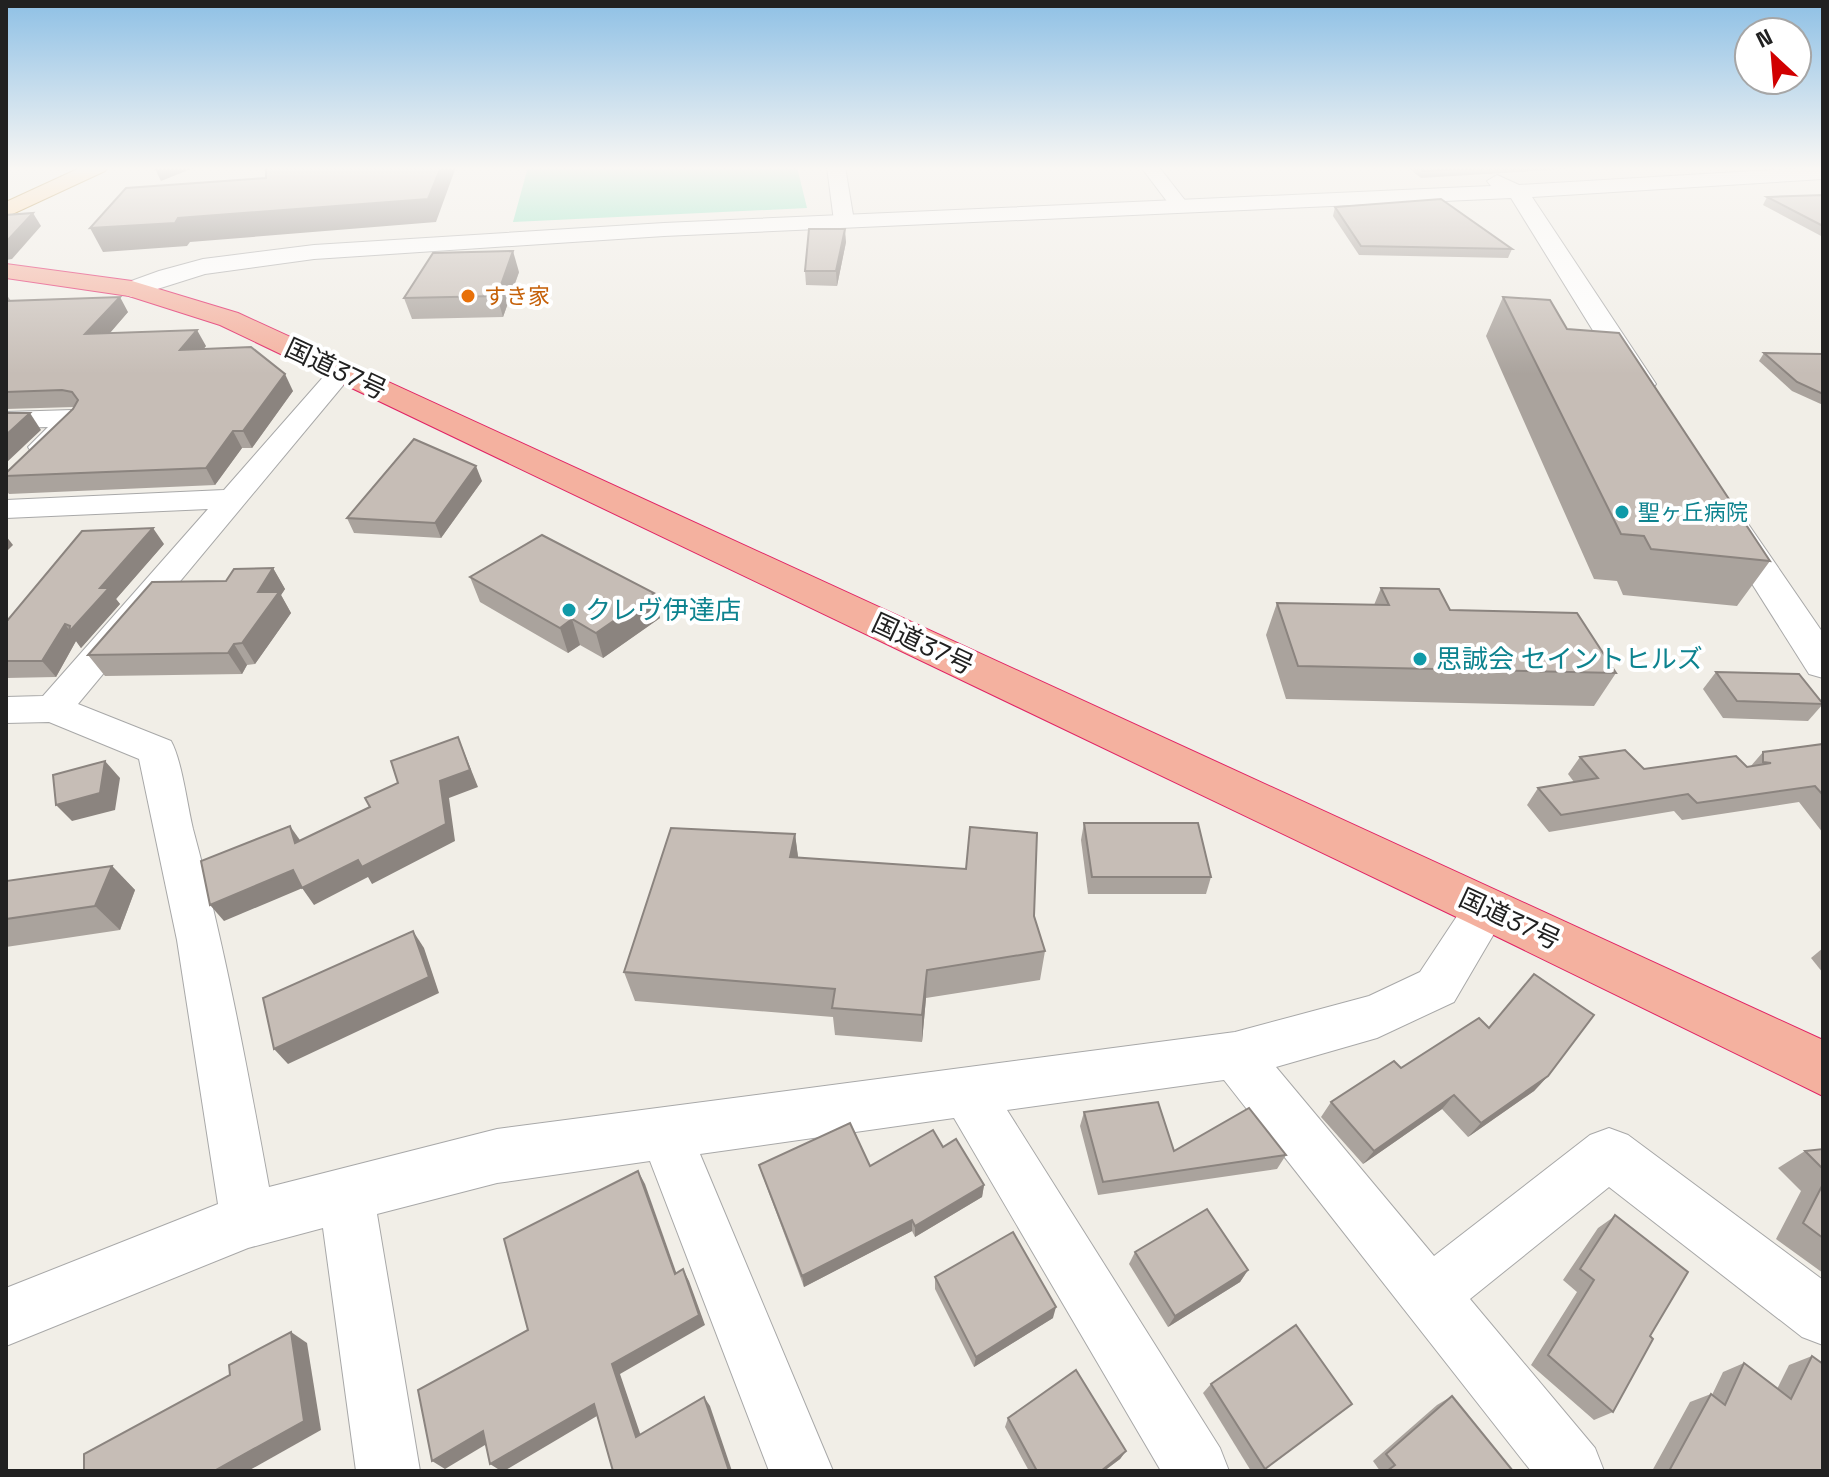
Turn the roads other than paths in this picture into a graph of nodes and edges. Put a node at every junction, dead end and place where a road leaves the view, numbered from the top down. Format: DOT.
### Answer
graph roads {
  1 [pos="557,236"];
  2 [pos="1546,236"];
  3 [pos="6,271"];
  4 [pos="132,289"];
  5 [pos="341,372"];
  6 [pos="1657,408"];
  7 [pos="6,420"];
  8 [pos="28,461"];
  9 [pos="1715,498"];
  10 [pos="229,499"];
  11 [pos="6,509"];
  12 [pos="1823,664"];
  13 [pos="53,709"];
  14 [pos="6,710"];
  15 [pos="1487,908"];
  16 [pos="1235,1055"];
  17 [pos="1823,1069"];
  18 [pos="967,1092"];
  19 [pos="666,1135"];
  20 [pos="346,1193"];
  21 [pos="248,1220"];
  22 [pos="1431,1294"];
  23 [pos="1823,1316"];
  24 [pos="6,1317"];
  25 [pos="388,1471"];
  26 [pos="801,1471"];
  27 [pos="1197,1471"];
  28 [pos="1572,1471"];
  1 -- 4 [label="street"];
  2 -- 6 [label="street"];
  3 -- 4 [label="highway, 国道37号"];
  4 -- 5 [label="highway, 国道37号"];
  5 -- 10 [label="street"];
  5 -- 15 [label="highway, 国道37号"];
  7 -- 8 [label="street"];
  9 -- 12 [label="street"];
  10 -- 11 [label="street"];
  10 -- 13 [label="street"];
  13 -- 14 [label="street"];
  13 -- 21 [label="street"];
  15 -- 16 [label="street"];
  15 -- 17 [label="highway, 国道37号"];
  16 -- 18 [label="street"];
  16 -- 22 [label="street"];
  18 -- 19 [label="street"];
  18 -- 27 [label="street"];
  19 -- 20 [label="street"];
  19 -- 26 [label="street"];
  20 -- 21 [label="street"];
  20 -- 25 [label="street"];
  21 -- 24 [label="street"];
  22 -- 23 [label="street"];
  22 -- 28 [label="street"];
}
